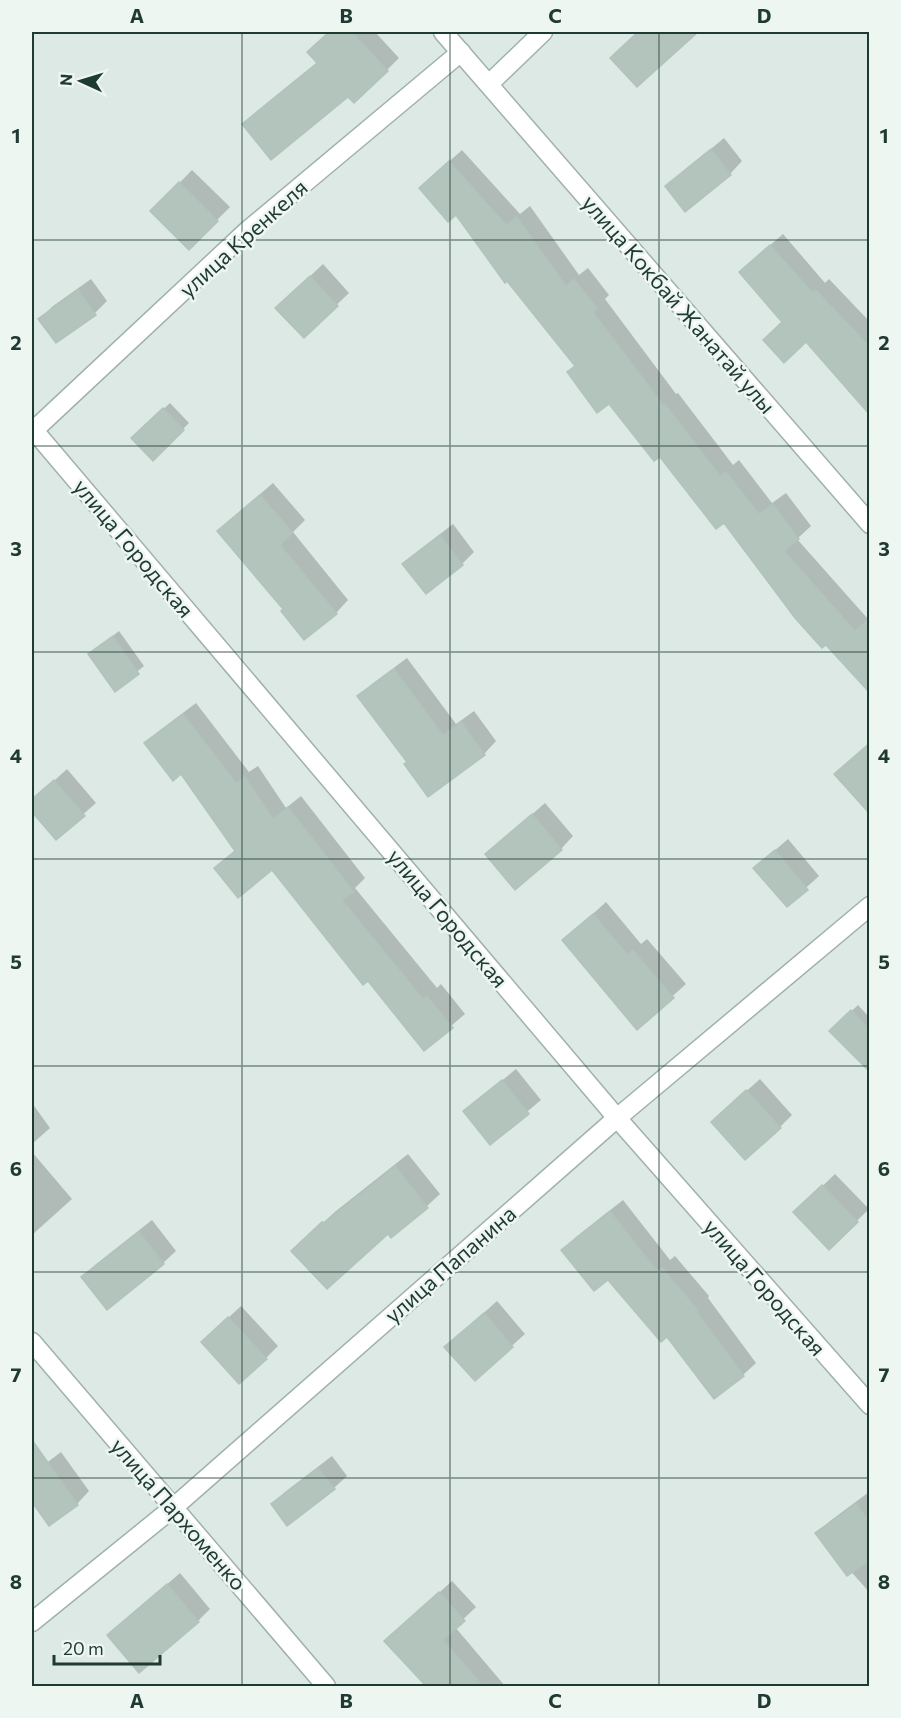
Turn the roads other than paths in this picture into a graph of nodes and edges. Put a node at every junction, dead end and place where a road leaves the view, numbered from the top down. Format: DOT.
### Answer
graph roads {
  1 [pos="443,32"];
  2 [pos="543,32"];
  3 [pos="461,52"];
  4 [pos="489,84"];
  5 [pos="32,430"];
  6 [pos="870,524"];
  7 [pos="870,906"];
  8 [pos="617,1118"];
  9 [pos="32,1342"];
  10 [pos="870,1405"];
  11 [pos="174,1507"];
  12 [pos="32,1622"];
  13 [pos="326,1686"];
  1 -- 3 [label="street, улица Кокбай Жанатай улы"];
  2 -- 4 [label="street"];
  3 -- 4 [label="street, улица Кокбай Жанатай улы"];
  3 -- 5 [label="street, улица Кренкеля"];
  4 -- 6 [label="street, улица Кокбай Жанатай улы"];
  5 -- 8 [label="street, улица Городская"];
  7 -- 8 [label="street, улица Папанина"];
  8 -- 10 [label="street, улица Городская"];
  8 -- 11 [label="street, улица Папанина"];
  9 -- 11 [label="street, улица Пархоменко"];
  11 -- 12 [label="street, улица Папанина"];
  11 -- 13 [label="street, улица Пархоменко"];
}
